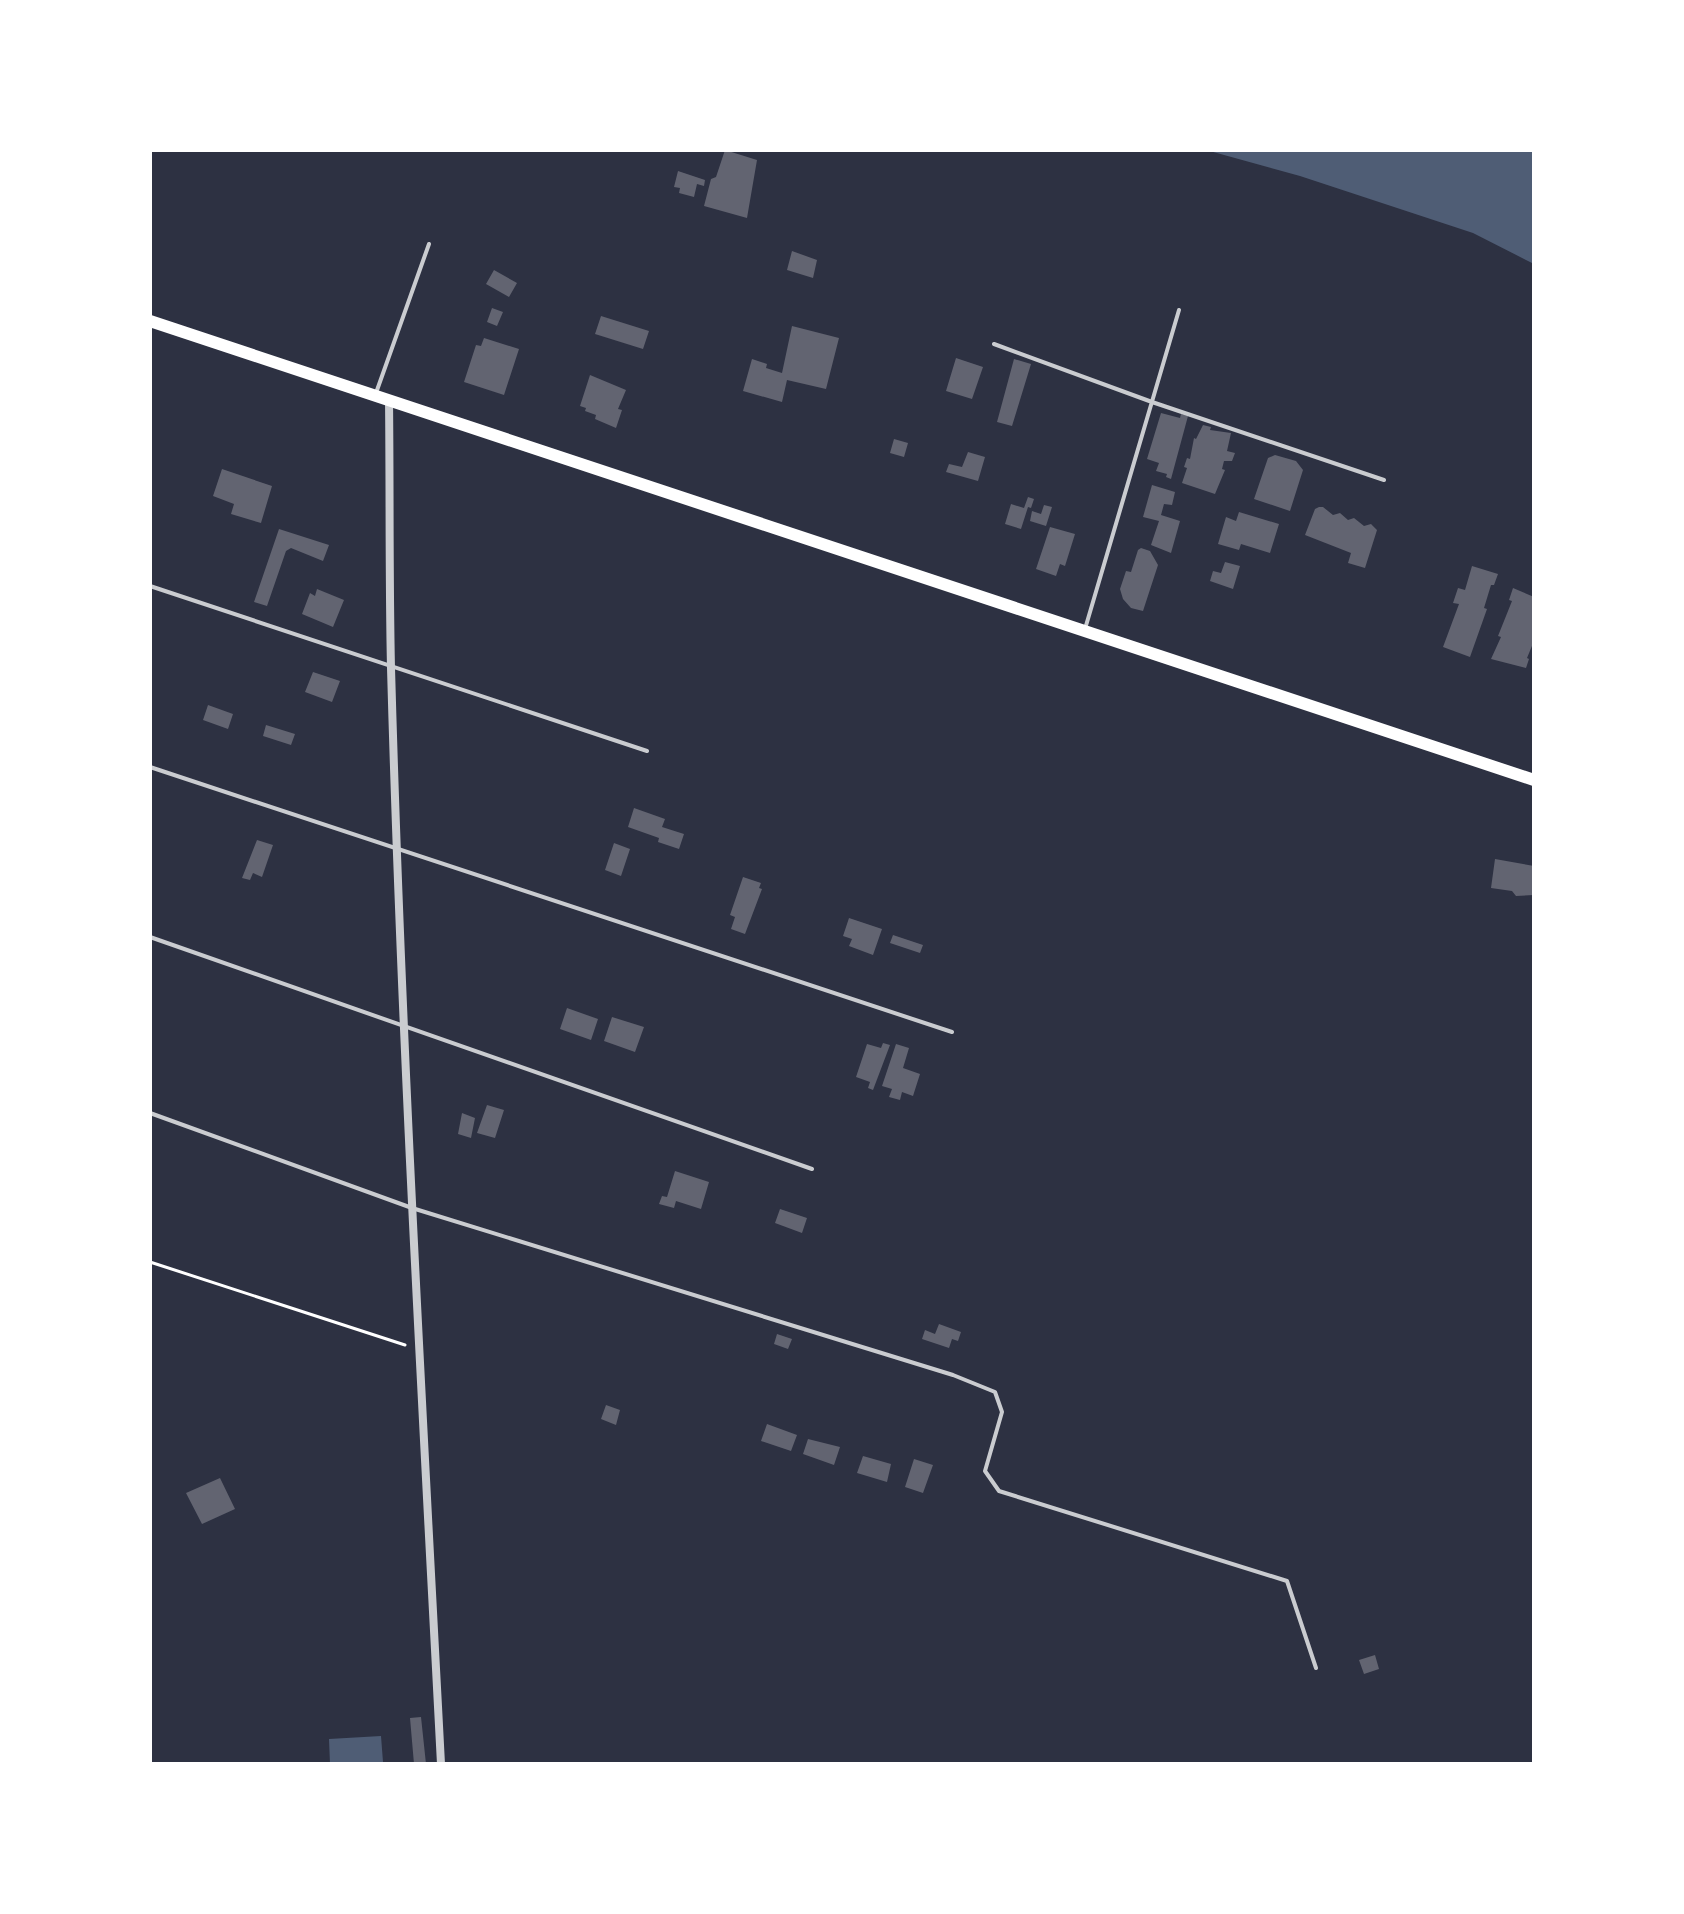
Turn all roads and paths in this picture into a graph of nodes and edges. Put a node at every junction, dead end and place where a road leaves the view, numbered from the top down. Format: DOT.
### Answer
graph roads {
  1 [pos="429,244"];
  2 [pos="1179,310"];
  3 [pos="150,321"];
  4 [pos="994,344"];
  5 [pos="376,395"];
  6 [pos="389,400"];
  7 [pos="1152,402"];
  8 [pos="1384,480"];
  9 [pos="150,586"];
  10 [pos="1084,632"];
  11 [pos="391,666"];
  12 [pos="647,751"];
  13 [pos="150,767"];
  14 [pos="1534,780"];
  15 [pos="398,851"];
  16 [pos="150,937"];
  17 [pos="405,1028"];
  18 [pos="952,1032"];
  19 [pos="150,1113"];
  20 [pos="812,1169"];
  21 [pos="412,1208"];
  22 [pos="150,1262"];
  23 [pos="420,1350"];
  24 [pos="1316,1668"];
  25 [pos="441,1764"];
  1 -- 5 [label="lane"];
  2 -- 7 [label="lane"];
  3 -- 5 [label="main road"];
  4 -- 7 [label="lane"];
  5 -- 6 [label="main road"];
  6 -- 10 [label="main road"];
  6 -- 11 [label="street"];
  7 -- 8 [label="lane"];
  7 -- 10 [label="lane"];
  9 -- 11 [label="lane"];
  10 -- 14 [label="main road"];
  11 -- 12 [label="lane"];
  11 -- 15 [label="street"];
  13 -- 15 [label="lane"];
  15 -- 17 [label="street"];
  15 -- 18 [label="lane"];
  16 -- 17 [label="lane"];
  17 -- 20 [label="lane"];
  17 -- 21 [label="street"];
  19 -- 21 [label="lane"];
  21 -- 23 [label="street"];
  21 -- 24 [label="lane"];
  22 -- 23 [label="path"];
  23 -- 25 [label="street"];
}
